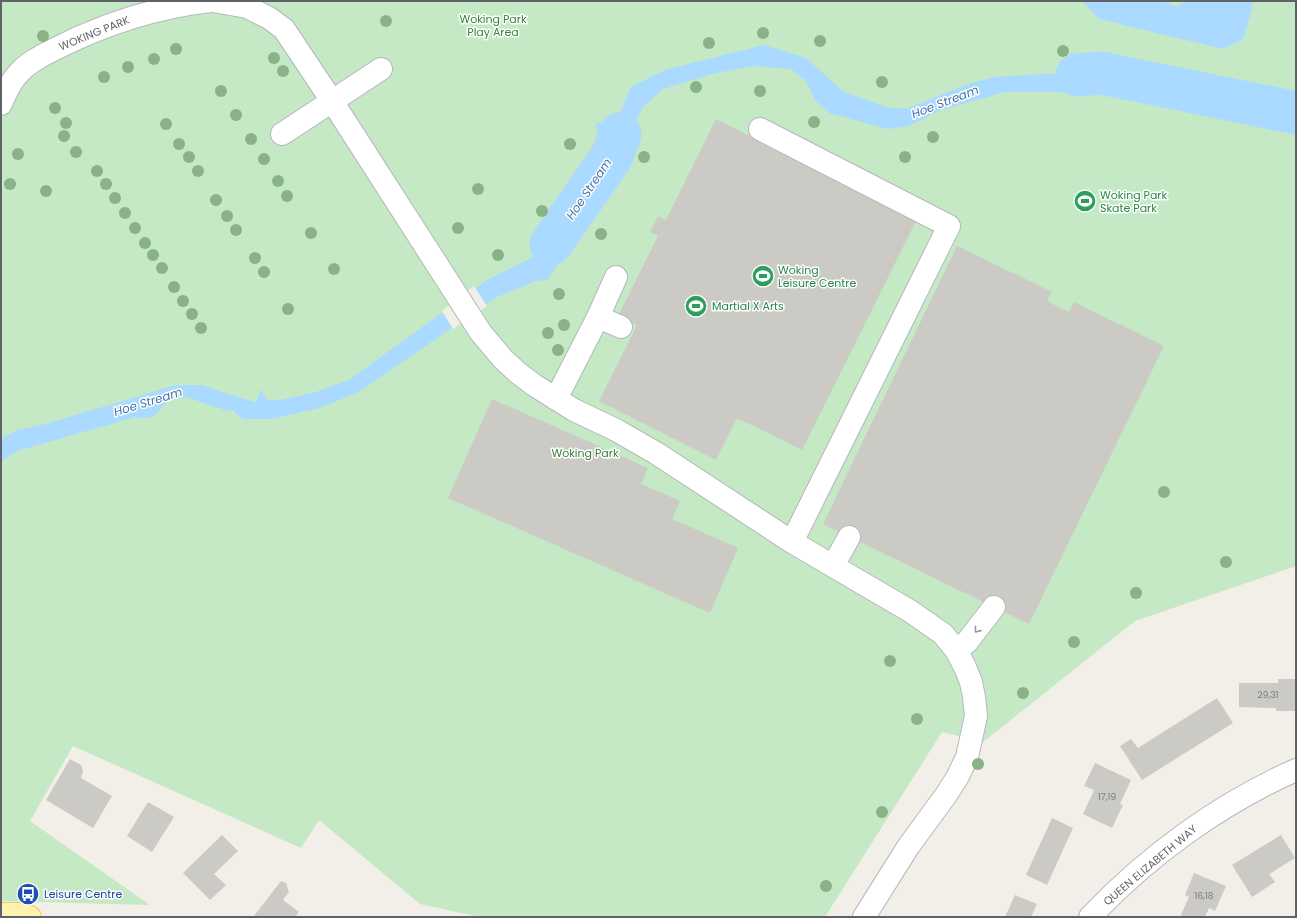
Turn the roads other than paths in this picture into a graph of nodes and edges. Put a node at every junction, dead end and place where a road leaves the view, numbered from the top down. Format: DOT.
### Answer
graph roads {
  1 [pos="212,1"];
  2 [pos="247,4"];
  3 [pos="381,70"];
  4 [pos="332,101"];
  5 [pos="1,104"];
  6 [pos="760,129"];
  7 [pos="282,134"];
  8 [pos="616,277"];
  9 [pos="598,316"];
  10 [pos="621,327"];
  11 [pos="556,399"];
  12 [pos="849,536"];
  13 [pos="792,542"];
  14 [pos="833,566"];
  15 [pos="994,607"];
  16 [pos="956,650"];
  17 [pos="1296,770"];
  18 [pos="1,914"];
  19 [pos="30,917"];
  20 [pos="864,917"];
  21 [pos="1090,917"];
  1 -- 2 [label="street, WOKING PARK"];
  1 -- 5 [label="street, WOKING PARK"];
  2 -- 4 [label="street, WOKING PARK"];
  3 -- 4 [label="street"];
  4 -- 7 [label="street"];
  4 -- 11 [label="street, WOKING PARK"];
  6 -- 13 [label="street"];
  8 -- 9 [label="street"];
  9 -- 10 [label="street"];
  9 -- 11 [label="street"];
  11 -- 13 [label="street, WOKING PARK"];
  12 -- 14 [label="street"];
  13 -- 14 [label="street, WOKING PARK"];
  14 -- 16 [label="street, WOKING PARK"];
  15 -- 16 [label="street, one-way"];
  16 -- 20 [label="street, WOKING PARK"];
  17 -- 21 [label="street, QUEEN ELIZABETH WAY"];
  18 -- 19 [label="main road"];
}
